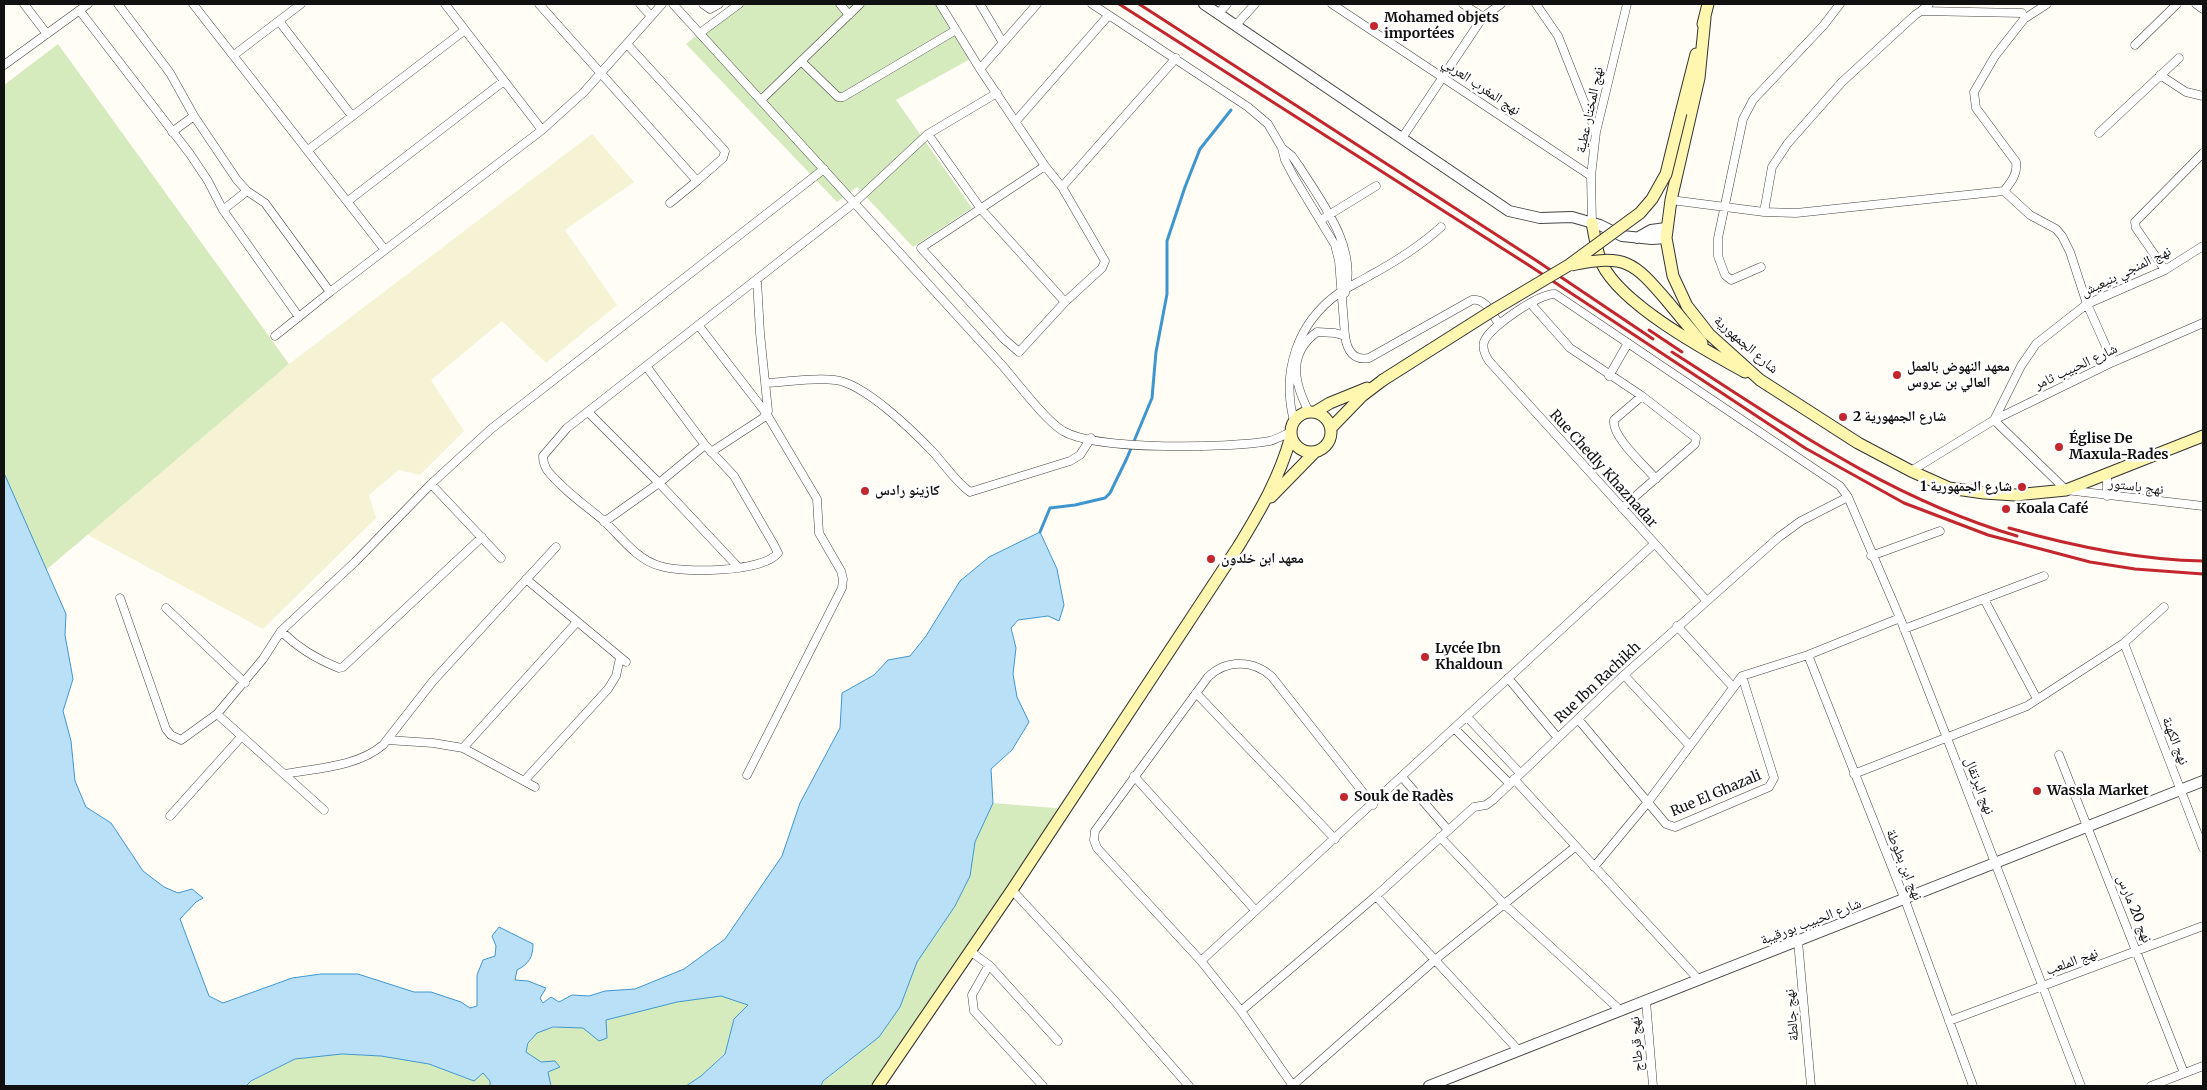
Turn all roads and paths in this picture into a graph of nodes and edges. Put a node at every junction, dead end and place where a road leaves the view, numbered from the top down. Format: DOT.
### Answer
graph roads {
  1 [pos="24,4"];
  2 [pos="88,4"];
  3 [pos="118,4"];
  4 [pos="194,4"];
  5 [pos="301,4"];
  6 [pos="445,4"];
  7 [pos="539,4"];
  8 [pos="640,4"];
  9 [pos="662,4"];
  10 [pos="673,4"];
  11 [pos="702,4"];
  12 [pos="719,4"];
  13 [pos="739,4"];
  14 [pos="840,4"];
  15 [pos="860,4"];
  16 [pos="940,4"];
  17 [pos="980,4"];
  18 [pos="1037,4"];
  19 [pos="1092,4"];
  20 [pos="1204,4"];
  21 [pos="1227,4"];
  22 [pos="1255,4"];
  23 [pos="1332,4"];
  24 [pos="1463,4"];
  25 [pos="1501,4"];
  26 [pos="1536,4"];
  27 [pos="1627,4"];
  28 [pos="1708,4"];
  29 [pos="1840,4"];
  30 [pos="1929,4"];
  31 [pos="2021,4"];
  32 [pos="2047,4"];
  33 [pos="2177,4"];
  34 [pos="2196,4"];
  35 [pos="2203,10"];
  36 [pos="80,11"];
  37 [pos="1922,11"];
  38 [pos="1219,13"];
  39 [pos="849,15"];
  40 [pos="651,16"];
  41 [pos="1108,16"];
  42 [pos="2023,16"];
  43 [pos="1483,18"];
  44 [pos="1705,18"];
  45 [pos="279,21"];
  46 [pos="1236,25"];
  47 [pos="466,30"];
  48 [pos="956,30"];
  49 [pos="700,33"];
  50 [pos="47,34"];
  51 [pos="1003,43"];
  52 [pos="627,44"];
  53 [pos="2134,45"];
  54 [pos="234,55"];
  55 [pos="1176,58"];
  56 [pos="2179,58"];
  57 [pos="801,61"];
  58 [pos="4,65"];
  59 [pos="980,69"];
  60 [pos="599,74"];
  61 [pos="2160,75"];
  62 [pos="1443,76"];
  63 [pos="504,81"];
  64 [pos="997,93"];
  65 [pos="2203,96"];
  66 [pos="760,100"];
  67 [pos="194,116"];
  68 [pos="352,116"];
  69 [pos="1016,122"];
  70 [pos="542,130"];
  71 [pos="172,132"];
  72 [pos="1596,132"];
  73 [pos="2099,133"];
  74 [pos="928,134"];
  75 [pos="1402,138"];
  76 [pos="1282,148"];
  77 [pos="308,150"];
  78 [pos="2203,153"];
  79 [pos="1045,166"];
  80 [pos="824,169"];
  81 [pos="1591,176"];
  82 [pos="697,181"];
  83 [pos="1376,186"];
  84 [pos="1062,187"];
  85 [pos="247,191"];
  86 [pos="2004,191"];
  87 [pos="1671,200"];
  88 [pos="348,201"];
  89 [pos="670,203"];
  90 [pos="854,203"];
  91 [pos="1723,207"];
  92 [pos="981,209"];
  93 [pos="222,210"];
  94 [pos="1764,212"];
  95 [pos="1329,215"];
  96 [pos="1320,221"];
  97 [pos="1592,223"];
  98 [pos="1441,227"];
  99 [pos="1666,233"];
  100 [pos="2203,246"];
  101 [pos="385,250"];
  102 [pos="1569,265"];
  103 [pos="1761,267"];
  104 [pos="2165,270"];
  105 [pos="757,280"];
  106 [pos="1343,291"];
  107 [pos="330,292"];
  108 [pos="1065,302"];
  109 [pos="1531,304"];
  110 [pos="2087,304"];
  111 [pos="299,316"];
  112 [pos="2203,323"];
  113 [pos="1499,324"];
  114 [pos="699,326"];
  115 [pos="275,336"];
  116 [pos="1344,336"];
  117 [pos="1628,343"];
  118 [pos="1709,352"];
  119 [pos="2114,362"];
  120 [pos="646,366"];
  121 [pos="1609,376"];
  122 [pos="1760,380"];
  123 [pos="766,383"];
  124 [pos="1372,387"];
  125 [pos="1642,396"];
  126 [pos="588,412"];
  127 [pos="1312,412"];
  128 [pos="766,413"];
  129 [pos="1994,420"];
  130 [pos="1331,428"];
  131 [pos="1292,430"];
  132 [pos="2203,436"];
  133 [pos="1091,438"];
  134 [pos="705,445"];
  135 [pos="712,452"];
  136 [pos="1315,452"];
  137 [pos="1911,471"];
  138 [pos="2107,474"];
  139 [pos="1656,478"];
  140 [pos="659,483"];
  141 [pos="431,484"];
  142 [pos="2066,490"];
  143 [pos="2108,496"];
  144 [pos="1848,497"];
  145 [pos="2203,506"];
  146 [pos="1262,508"];
  147 [pos="1622,508"];
  148 [pos="604,522"];
  149 [pos="1940,531"];
  150 [pos="482,537"];
  151 [pos="1654,544"];
  152 [pos="556,547"];
  153 [pos="1871,556"];
  154 [pos="501,558"];
  155 [pos="739,568"];
  156 [pos="2044,576"];
  157 [pos="526,580"];
  158 [pos="120,598"];
  159 [pos="1984,599"];
  160 [pos="1706,600"];
  161 [pos="2164,607"];
  162 [pos="166,608"];
  163 [pos="1900,618"];
  164 [pos="577,622"];
  165 [pos="1677,626"];
  166 [pos="1904,629"];
  167 [pos="281,631"];
  168 [pos="2124,643"];
  169 [pos="1808,655"];
  170 [pos="1624,675"];
  171 [pos="1742,676"];
  172 [pos="1508,678"];
  173 [pos="245,683"];
  174 [pos="1733,687"];
  175 [pos="1196,692"];
  176 [pos="2037,699"];
  177 [pos="217,714"];
  178 [pos="1467,717"];
  179 [pos="1578,719"];
  180 [pos="1455,729"];
  181 [pos="241,737"];
  182 [pos="1558,738"];
  183 [pos="1947,738"];
  184 [pos="387,740"];
  185 [pos="1690,746"];
  186 [pos="463,748"];
  187 [pos="2059,755"];
  188 [pos="284,774"];
  189 [pos="1854,774"];
  190 [pos="746,775"];
  191 [pos="1134,776"];
  192 [pos="1402,777"];
  193 [pos="1515,778"];
  194 [pos="524,781"];
  195 [pos="2203,781"];
  196 [pos="535,787"];
  197 [pos="2180,790"];
  198 [pos="1648,802"];
  199 [pos="1373,804"];
  200 [pos="324,810"];
  201 [pos="170,816"];
  202 [pos="2088,828"];
  203 [pos="1448,830"];
  204 [pos="1440,837"];
  205 [pos="1335,839"];
  206 [pos="1575,847"];
  207 [pos="2203,848"];
  208 [pos="1994,864"];
  209 [pos="1594,866"];
  210 [pos="1012,890"];
  211 [pos="1376,896"];
  212 [pos="1905,900"];
  213 [pos="1504,904"];
  214 [pos="1255,910"];
  215 [pos="2203,926"];
  216 [pos="1798,941"];
  217 [pos="970,950"];
  218 [pos="2138,952"];
  219 [pos="1436,959"];
  220 [pos="1201,961"];
  221 [pos="989,965"];
  222 [pos="1699,980"];
  223 [pos="2041,986"];
  224 [pos="1646,1001"];
  225 [pos="1241,1011"];
  226 [pos="1621,1011"];
  227 [pos="1949,1021"];
  228 [pos="1058,1041"];
  229 [pos="1519,1051"];
  230 [pos="2203,1066"];
  231 [pos="2184,1073"];
  232 [pos="1293,1085"];
  233 [pos="878,1086"];
  234 [pos="1043,1086"];
  235 [pos="1189,1086"];
  236 [pos="1429,1086"];
  237 [pos="1653,1086"];
  238 [pos="1811,1086"];
  239 [pos="1973,1086"];
  240 [pos="2081,1086"];
  241 [pos="2151,1086"];
  1 -- 50 [label="street"];
  2 -- 36 [label="street"];
  3 -- 67 [label="street"];
  4 -- 54 [label="street"];
  5 -- 45 [label="street"];
  6 -- 47 [label="street"];
  7 -- 60 [label="street"];
  8 -- 40 [label="street"];
  9 -- 40 [label="street"];
  10 -- 49 [label="street"];
  11 -- 12 [label="street"];
  13 -- 49 [label="street"];
  14 -- 39 [label="street"];
  15 -- 39 [label="street"];
  16 -- 48 [label="street"];
  17 -- 51 [label="street"];
  18 -- 51 [label="street"];
  19 -- 41 [label="street"];
  20 -- 38 [label="street"];
  21 -- 38 [label="street"];
  22 -- 46 [label="street"];
  23 -- 62 [label="street, نهج المغرب العربي"];
  24 -- 43 [label="street"];
  25 -- 43 [label="street"];
  26 -- 72 [label="street"];
  27 -- 72 [label="street, نهج المختار عطية"];
  28 -- 44 [label="main road"];
  29 -- 91 [label="street"];
  30 -- 37 [label="street"];
  31 -- 42 [label="street"];
  32 -- 42 [label="street"];
  33 -- 53 [label="street"];
  34 -- 35 [label="street"];
  36 -- 50 [label="street"];
  36 -- 71 [label="street"];
  37 -- 42 [label="street"];
  37 -- 94 [label="street"];
  38 -- 46 [label="street"];
  39 -- 57 [label="street"];
  40 -- 52 [label="street"];
  41 -- 55 [label="street"];
  41 -- 69 [label="street"];
  42 -- 86 [label="street"];
  43 -- 62 [label="street"];
  44 -- 87 [label="main road, شارع الجمهورية"];
  44 -- 102 [label="main road, bridge"];
  45 -- 54 [label="street"];
  45 -- 68 [label="street"];
  46 -- 75 [label="street"];
  47 -- 63 [label="street"];
  47 -- 68 [label="street"];
  48 -- 57 [label="street"];
  48 -- 59 [label="street"];
  49 -- 66 [label="street"];
  50 -- 58 [label="street"];
  51 -- 59 [label="street"];
  52 -- 60 [label="street"];
  52 -- 82 [label="street"];
  54 -- 77 [label="street"];
  55 -- 76 [label="street"];
  55 -- 84 [label="street"];
  56 -- 61 [label="street"];
  57 -- 66 [label="street"];
  59 -- 64 [label="street"];
  60 -- 70 [label="street"];
  60 -- 82 [label="street"];
  61 -- 65 [label="street"];
  61 -- 73 [label="street"];
  62 -- 75 [label="street"];
  62 -- 81 [label="street, نهج المغرب العربي"];
  63 -- 70 [label="street"];
  63 -- 88 [label="street"];
  64 -- 69 [label="street"];
  64 -- 74 [label="street"];
  66 -- 80 [label="street"];
  67 -- 71 [label="street"];
  67 -- 85 [label="street"];
  68 -- 77 [label="street"];
  69 -- 79 [label="street"];
  70 -- 101 [label="street"];
  71 -- 93 [label="street"];
  72 -- 81 [label="street, نهج المختار عطية"];
  74 -- 90 [label="street"];
  74 -- 92 [label="street"];
  75 -- 97 [label="street"];
  76 -- 95 [label="street"];
  76 -- 96 [label="street"];
  77 -- 88 [label="street"];
  78 -- 104 [label="street"];
  79 -- 84 [label="street"];
  79 -- 92 [label="street"];
  80 -- 90 [label="street"];
  80 -- 141 [label="street"];
  81 -- 97 [label="street, نهج المختار عطية"];
  82 -- 89 [label="street"];
  83 -- 95 [label="street"];
  84 -- 108 [label="street"];
  85 -- 93 [label="street"];
  85 -- 107 [label="street"];
  86 -- 94 [label="street"];
  86 -- 110 [label="street"];
  87 -- 91 [label="street"];
  87 -- 99 [label="main road, شارع الجمهورية"];
  88 -- 101 [label="street"];
  90 -- 105 [label="street"];
  90 -- 133 [label="street"];
  91 -- 94 [label="street"];
  91 -- 103 [label="street"];
  92 -- 108 [label="street"];
  92 -- 108 [label="street"];
  93 -- 111 [label="street"];
  95 -- 96 [label="street"];
  95 -- 106 [label="street"];
  96 -- 106 [label="street"];
  97 -- 99 [label="street"];
  97 -- 118 [label="main road"];
  98 -- 106 [label="street"];
  99 -- 122 [label="main road, شارع الجمهورية"];
  100 -- 104 [label="street, نهج المنجي بنيعيش"];
  101 -- 107 [label="street"];
  102 -- 118 [label="main road, bridge"];
  102 -- 124 [label="main road, bridge"];
  104 -- 110 [label="street, نهج المنجي بنيعيش"];
  105 -- 114 [label="street"];
  105 -- 123 [label="street"];
  106 -- 116 [label="street"];
  106 -- 131 [label="street"];
  107 -- 111 [label="street"];
  109 -- 113 [label="street"];
  109 -- 117 [label="street"];
  109 -- 121 [label="street"];
  110 -- 119 [label="street"];
  110 -- 129 [label="street, نهج المنجي بنيعيش"];
  111 -- 115 [label="street"];
  112 -- 119 [label="street, شارع الحبيب ثامر"];
  113 -- 116 [label="street"];
  113 -- 147 [label="street, Rue Chedly Khaznadar"];
  114 -- 120 [label="street"];
  114 -- 128 [label="street"];
  116 -- 127 [label="street"];
  117 -- 121 [label="street"];
  117 -- 144 [label="street"];
  118 -- 122 [label="main road"];
  119 -- 129 [label="street, شارع الحبيب ثامر"];
  120 -- 126 [label="street"];
  120 -- 134 [label="street"];
  121 -- 125 [label="street"];
  122 -- 137 [label="main road, شارع الجمهورية"];
  123 -- 128 [label="street"];
  123 -- 133 [label="street"];
  124 -- 127 [label="main road"];
  124 -- 130 [label="main road"];
  125 -- 139 [label="street"];
  125 -- 139 [label="street"];
  126 -- 140 [label="street"];
  126 -- 148 [label="street"];
  127 -- 130 [label="main road"];
  127 -- 131 [label="main road"];
  128 -- 135 [label="street"];
  128 -- 190 [label="street"];
  129 -- 137 [label="street, شارع الحبيب ثامر"];
  129 -- 142 [label="street"];
  130 -- 136 [label="main road"];
  131 -- 133 [label="street"];
  131 -- 136 [label="main road"];
  131 -- 146 [label="main road"];
  132 -- 138 [label="main road, شارع الجمهورية"];
  134 -- 135 [label="street"];
  134 -- 140 [label="street"];
  135 -- 155 [label="street"];
  136 -- 146 [label="main road"];
  137 -- 142 [label="main road, شارع الجمهورية"];
  138 -- 142 [label="main road, شارع الجمهورية"];
  138 -- 143 [label="street"];
  139 -- 147 [label="street"];
  140 -- 148 [label="street"];
  140 -- 155 [label="street"];
  141 -- 150 [label="street"];
  141 -- 167 [label="street"];
  142 -- 143 [label="street, نهج باستور"];
  143 -- 145 [label="street, نهج باستور"];
  144 -- 153 [label="street, نهج البرتقال"];
  144 -- 160 [label="street, Rue Ibn Rachikh"];
  146 -- 210 [label="main road"];
  147 -- 151 [label="street, Rue Chedly Khaznadar"];
  148 -- 155 [label="street"];
  149 -- 153 [label="street"];
  150 -- 154 [label="street"];
  150 -- 167 [label="street"];
  151 -- 160 [label="street, Rue Chedly Khaznadar"];
  151 -- 172 [label="street"];
  152 -- 157 [label="street"];
  153 -- 163 [label="street, نهج البرتقال"];
  156 -- 159 [label="street"];
  157 -- 164 [label="street"];
  157 -- 184 [label="street"];
  158 -- 177 [label="street"];
  159 -- 166 [label="street"];
  159 -- 176 [label="street"];
  160 -- 165 [label="street, Rue Ibn Rachikh"];
  161 -- 168 [label="street"];
  162 -- 173 [label="street"];
  163 -- 166 [label="street, نهج البرتقال"];
  163 -- 169 [label="street"];
  164 -- 186 [label="street"];
  164 -- 194 [label="street"];
  165 -- 170 [label="street, Rue Ibn Rachikh"];
  165 -- 174 [label="street"];
  166 -- 183 [label="street, نهج البرتقال"];
  167 -- 173 [label="street"];
  168 -- 176 [label="street"];
  168 -- 197 [label="street, نهج الكهنة"];
  169 -- 171 [label="street"];
  169 -- 189 [label="street, نهج ابن بطوطة"];
  170 -- 179 [label="street, Rue Ibn Rachikh"];
  170 -- 185 [label="street"];
  171 -- 174 [label="street"];
  171 -- 198 [label="street, Rue El Ghazali"];
  172 -- 178 [label="street"];
  172 -- 182 [label="street"];
  173 -- 177 [label="street"];
  174 -- 185 [label="street"];
  175 -- 191 [label="street"];
  175 -- 199 [label="street"];
  175 -- 205 [label="street"];
  176 -- 183 [label="street"];
  177 -- 181 [label="street"];
  178 -- 180 [label="street"];
  178 -- 193 [label="street"];
  179 -- 182 [label="street, Rue Ibn Rachikh"];
  179 -- 198 [label="street, Rue El Ghazali"];
  180 -- 192 [label="street"];
  180 -- 193 [label="street"];
  181 -- 188 [label="street"];
  181 -- 201 [label="street"];
  182 -- 193 [label="street, Rue Ibn Rachikh"];
  183 -- 189 [label="street"];
  183 -- 208 [label="street, نهج البرتقال"];
  184 -- 186 [label="street"];
  184 -- 188 [label="street"];
  185 -- 198 [label="street"];
  186 -- 194 [label="street"];
  187 -- 202 [label="street, نهج 20 مارس"];
  188 -- 200 [label="street"];
  189 -- 212 [label="street, نهج ابن بطوطة"];
  191 -- 214 [label="street"];
  191 -- 220 [label="street"];
  192 -- 199 [label="street"];
  192 -- 203 [label="street"];
  193 -- 203 [label="street, Rue Ibn Rachikh"];
  193 -- 206 [label="street"];
  194 -- 196 [label="street"];
  195 -- 197 [label="street, شارع الحبيب بورقيبة"];
  197 -- 202 [label="street, شارع الحبيب بورقيبة"];
  197 -- 207 [label="street, نهج الكهنة"];
  198 -- 209 [label="street"];
  199 -- 205 [label="street"];
  202 -- 208 [label="street, شارع الحبيب بورقيبة"];
  202 -- 218 [label="street, نهج 20 مارس"];
  203 -- 204 [label="street, Rue Ibn Rachikh"];
  204 -- 211 [label="street, Rue Ibn Rachikh"];
  204 -- 213 [label="street"];
  205 -- 214 [label="street"];
  206 -- 209 [label="street"];
  206 -- 213 [label="street"];
  208 -- 212 [label="street, شارع الحبيب بورقيبة"];
  208 -- 223 [label="street, نهج البرتقال"];
  209 -- 222 [label="street"];
  210 -- 217 [label="main road"];
  210 -- 235 [label="street"];
  211 -- 219 [label="street"];
  211 -- 225 [label="street, Rue Ibn Rachikh"];
  212 -- 216 [label="street, شارع الحبيب بورقيبة"];
  212 -- 227 [label="street, نهج ابن بطوطة"];
  213 -- 219 [label="street"];
  213 -- 226 [label="street"];
  214 -- 220 [label="street"];
  215 -- 218 [label="street, نهج الملعب"];
  216 -- 222 [label="street, شارع الحبيب بورقيبة"];
  216 -- 238 [label="street, نهج جالطة"];
  217 -- 221 [label="street"];
  217 -- 233 [label="main road"];
  218 -- 223 [label="street, نهج الملعب"];
  218 -- 231 [label="street, نهج 20 مارس"];
  219 -- 229 [label="street"];
  219 -- 232 [label="street"];
  220 -- 225 [label="street"];
  221 -- 228 [label="street"];
  221 -- 234 [label="street"];
  222 -- 224 [label="street, شارع الحبيب بورقيبة"];
  223 -- 227 [label="street, نهج الملعب"];
  223 -- 240 [label="street, نهج البرتقال"];
  224 -- 226 [label="street, شارع الحبيب بورقيبة"];
  224 -- 237 [label="street, نهج قرطاج"];
  225 -- 232 [label="street"];
  226 -- 229 [label="street, شارع الحبيب بورقيبة"];
  227 -- 239 [label="street, نهج ابن بطوطة"];
  229 -- 236 [label="street, شارع الحبيب بورقيبة"];
  230 -- 231 [label="street"];
  231 -- 241 [label="street"];
}
